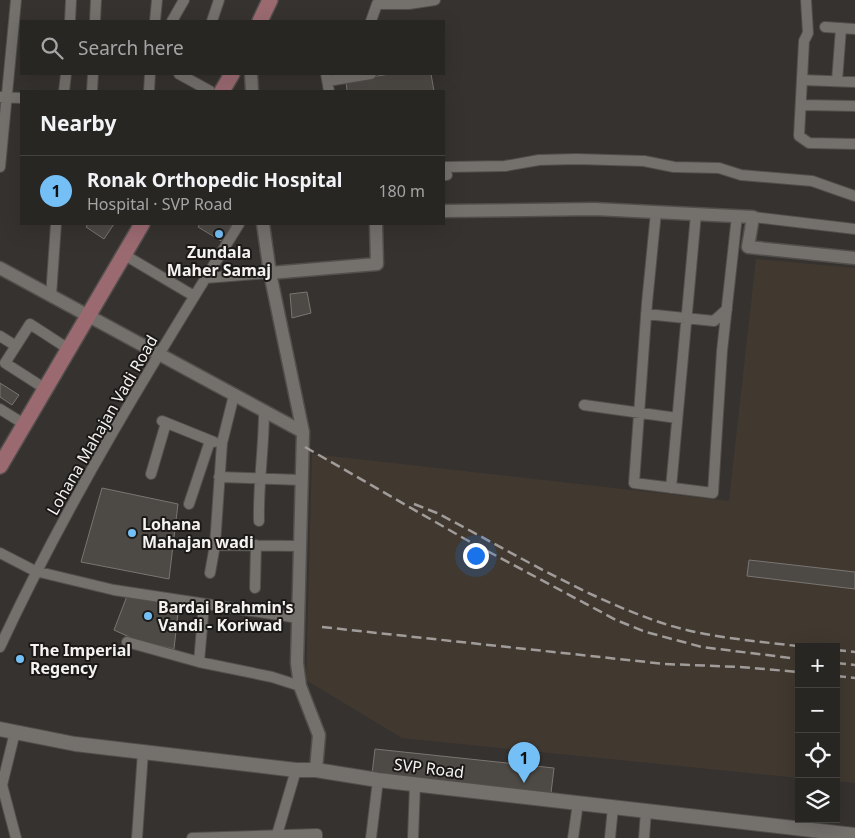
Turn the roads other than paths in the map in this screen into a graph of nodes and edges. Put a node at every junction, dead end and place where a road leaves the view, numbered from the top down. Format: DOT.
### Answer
graph roads {
  1 [pos="16,0"];
  2 [pos="71,0"];
  3 [pos="96,0"];
  4 [pos="157,0"];
  5 [pos="184,0"];
  6 [pos="219,0"];
  7 [pos="270,0"];
  8 [pos="435,0"];
  9 [pos="806,0"];
  10 [pos="70,20"];
  11 [pos="95,20"];
  12 [pos="155,20"];
  13 [pos="173,20"];
  14 [pos="212,20"];
  15 [pos="260,20"];
  16 [pos="372,20"];
  17 [pos="825,27"];
  18 [pos="841,28"];
  19 [pos="855,29"];
  20 [pos="66,75"];
  21 [pos="93,75"];
  22 [pos="150,75"];
  23 [pos="182,75"];
  24 [pos="231,75"];
  25 [pos="251,75"];
  26 [pos="364,75"];
  27 [pos="802,80"];
  28 [pos="837,81"];
  29 [pos="327,82"];
  30 [pos="855,82"];
  31 [pos="64,90"];
  32 [pos="92,90"];
  33 [pos="148,90"];
  34 [pos="208,90"];
  35 [pos="223,90"];
  36 [pos="252,90"];
  37 [pos="3,97"];
  38 [pos="20,98"];
  39 [pos="802,105"];
  40 [pos="855,106"];
  41 [pos="855,144"];
  42 [pos="0,167"];
  43 [pos="446,172"];
  44 [pos="855,196"];
  45 [pos="445,211"];
  46 [pos="656,212"];
  47 [pos="696,214"];
  48 [pos="737,216"];
  49 [pos="753,217"];
  50 [pos="56,225"];
  51 [pos="138,225"];
  52 [pos="238,225"];
  53 [pos="263,225"];
  54 [pos="376,225"];
  55 [pos="855,229"];
  56 [pos="123,254"];
  57 [pos="855,258"];
  58 [pos="0,268"];
  59 [pos="270,273"];
  60 [pos="206,278"];
  61 [pos="51,296"];
  62 [pos="194,296"];
  63 [pos="727,308"];
  64 [pos="646,314"];
  65 [pos="86,316"];
  66 [pos="686,318"];
  67 [pos="0,336"];
  68 [pos="16,346"];
  69 [pos="67,348"];
  70 [pos="159,354"];
  71 [pos="44,388"];
  72 [pos="234,395"];
  73 [pos="584,405"];
  74 [pos="0,409"];
  75 [pos="264,411"];
  76 [pos="638,411"];
  77 [pos="677,418"];
  78 [pos="24,424"];
  79 [pos="302,432"];
  80 [pos="210,441"];
  81 [pos="222,444"];
  82 [pos="0,466"];
  83 [pos="151,474"];
  84 [pos="219,477"];
  85 [pos="260,478"];
  86 [pos="301,480"];
  87 [pos="671,488"];
  88 [pos="190,504"];
  89 [pos="259,521"];
  90 [pos="215,545"];
  91 [pos="256,545"];
  92 [pos="300,546"];
  93 [pos="0,554"];
  94 [pos="35,571"];
  95 [pos="210,573"];
  96 [pos="255,588"];
  97 [pos="204,604"];
  98 [pos="298,618"];
  99 [pos="127,642"];
  100 [pos="0,647"];
  101 [pos="199,662"];
  102 [pos="300,686"];
  103 [pos="0,729"];
  104 [pos="16,732"];
  105 [pos="143,752"];
  106 [pos="296,770"];
  107 [pos="316,770"];
  108 [pos="378,780"];
  109 [pos="415,784"];
  110 [pos="578,803"];
  111 [pos="613,807"];
  112 [pos="646,811"];
  113 [pos="277,836"];
  114 [pos="855,836"];
  115 [pos="243,837"];
  116 [pos="16,838"];
  117 [pos="137,838"];
  118 [pos="194,838"];
  119 [pos="317,838"];
  120 [pos="371,838"];
  121 [pos="413,838"];
  122 [pos="573,838"];
  123 [pos="610,838"];
  124 [pos="644,838"];
  1 -- 37 [label="street"];
  2 -- 10 [label="street"];
  3 -- 11 [label="street"];
  4 -- 12 [label="street"];
  5 -- 13 [label="street"];
  6 -- 14 [label="street"];
  7 -- 15 [label="main road"];
  8 -- 16 [label="street"];
  9 -- 27 [label="street"];
  17 -- 18 [label="street"];
  18 -- 19 [label="street"];
  18 -- 28 [label="street"];
  20 -- 31 [label="street"];
  21 -- 32 [label="street"];
  22 -- 33 [label="street"];
  23 -- 34 [label="street"];
  24 -- 35 [label="main road"];
  25 -- 36 [label="street"];
  26 -- 29 [label="street"];
  27 -- 28 [label="street"];
  27 -- 39 [label="street"];
  28 -- 30 [label="street"];
  37 -- 38 [label="street"];
  37 -- 42 [label="street"];
  39 -- 40 [label="street"];
  39 -- 41 [label="street"];
  43 -- 44 [label="street"];
  45 -- 46 [label="street"];
  46 -- 47 [label="street"];
  46 -- 64 [label="street"];
  47 -- 48 [label="street"];
  47 -- 66 [label="street"];
  48 -- 49 [label="street"];
  48 -- 63 [label="street"];
  49 -- 55 [label="street"];
  49 -- 57 [label="street"];
  50 -- 61 [label="street"];
  51 -- 56 [label="main road"];
  52 -- 60 [label="street, Lohana Mahajan Vadi Road"];
  53 -- 59 [label="street"];
  54 -- 59 [label="street"];
  56 -- 62 [label="street"];
  56 -- 65 [label="main road"];
  58 -- 61 [label="street"];
  59 -- 60 [label="street"];
  59 -- 79 [label="street"];
  60 -- 62 [label="street, Lohana Mahajan Vadi Road"];
  61 -- 65 [label="street"];
  62 -- 70 [label="street, Lohana Mahajan Vadi Road"];
  63 -- 66 [label="street"];
  63 -- 87 [label="street"];
  64 -- 66 [label="street"];
  64 -- 76 [label="street"];
  65 -- 69 [label="main road"];
  65 -- 70 [label="street"];
  66 -- 77 [label="street"];
  67 -- 68 [label="street"];
  68 -- 69 [label="street"];
  68 -- 71 [label="street"];
  69 -- 71 [label="main road"];
  70 -- 72 [label="street"];
  70 -- 94 [label="street, Lohana Mahajan Vadi Road"];
  71 -- 78 [label="main road"];
  72 -- 75 [label="street"];
  72 -- 81 [label="street"];
  73 -- 76 [label="street"];
  74 -- 78 [label="street"];
  75 -- 79 [label="street"];
  75 -- 85 [label="street"];
  76 -- 77 [label="street"];
  76 -- 87 [label="street"];
  77 -- 87 [label="street"];
  78 -- 82 [label="main road"];
  79 -- 86 [label="street"];
  80 -- 81 [label="street"];
  80 -- 83 [label="street"];
  80 -- 88 [label="street"];
  81 -- 84 [label="street"];
  84 -- 85 [label="street"];
  84 -- 90 [label="street"];
  85 -- 86 [label="street"];
  85 -- 89 [label="street"];
  86 -- 92 [label="street"];
  90 -- 91 [label="street"];
  90 -- 95 [label="street"];
  91 -- 92 [label="street"];
  91 -- 96 [label="street"];
  92 -- 98 [label="street"];
  93 -- 94 [label="street"];
  94 -- 97 [label="street"];
  94 -- 100 [label="street, Lohana Mahajan Vadi Road"];
  97 -- 98 [label="street"];
  97 -- 101 [label="street"];
  98 -- 102 [label="street"];
  99 -- 101 [label="street"];
  101 -- 102 [label="street"];
  102 -- 107 [label="street"];
  103 -- 104 [label="main road, SVP Road"];
  104 -- 105 [label="main road, SVP Road"];
  104 -- 116 [label="street"];
  105 -- 106 [label="main road, SVP Road"];
  105 -- 117 [label="street"];
  106 -- 107 [label="main road, SVP Road"];
  106 -- 113 [label="street"];
  107 -- 108 [label="main road, SVP Road"];
  108 -- 109 [label="main road, SVP Road"];
  108 -- 120 [label="street"];
  109 -- 110 [label="main road, SVP Road"];
  109 -- 121 [label="street"];
  110 -- 111 [label="main road, SVP Road"];
  110 -- 122 [label="street"];
  111 -- 112 [label="main road, SVP Road"];
  111 -- 123 [label="street"];
  112 -- 114 [label="main road, SVP Road"];
  112 -- 124 [label="street"];
  113 -- 115 [label="street"];
  113 -- 119 [label="street"];
  115 -- 118 [label="street"];
}
